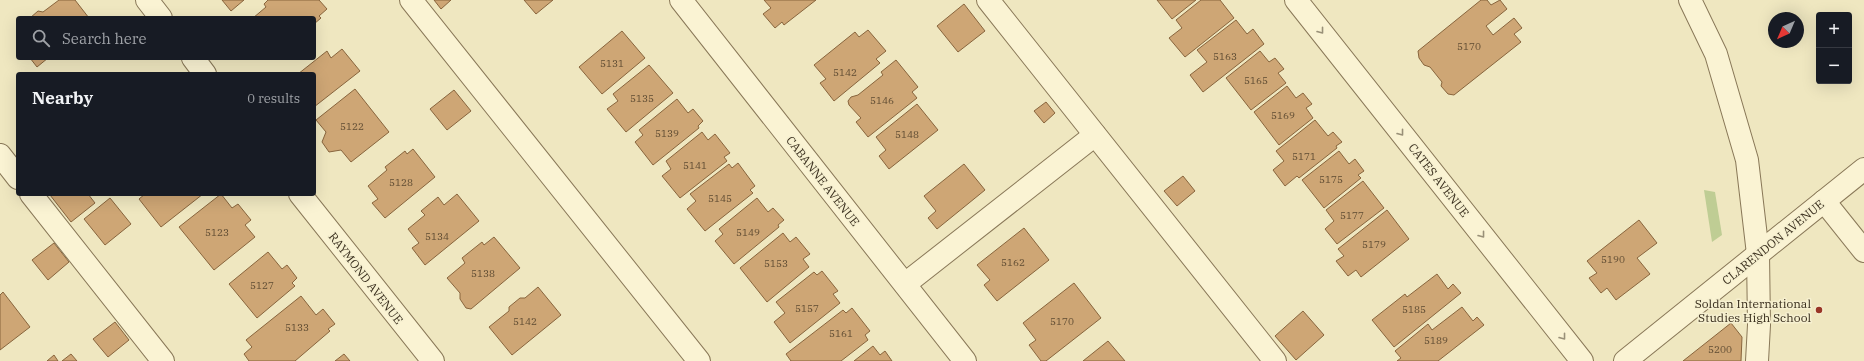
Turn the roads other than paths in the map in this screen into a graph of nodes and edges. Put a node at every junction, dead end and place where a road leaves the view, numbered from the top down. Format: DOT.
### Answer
graph roads {
  1 [pos="147,0"];
  2 [pos="411,0"];
  3 [pos="681,0"];
  4 [pos="988,0"];
  5 [pos="1296,0"];
  6 [pos="1690,0"];
  7 [pos="159,16"];
  8 [pos="194,60"];
  9 [pos="204,72"];
  10 [pos="1095,135"];
  11 [pos="0,155"];
  12 [pos="1864,169"];
  13 [pos="16,175"];
  14 [pos="33,196"];
  15 [pos="302,196"];
  16 [pos="1824,201"];
  17 [pos="1864,251"];
  18 [pos="1758,254"];
  19 [pos="905,284"];
  20 [pos="164,361"];
  21 [pos="433,361"];
  22 [pos="699,361"];
  23 [pos="965,361"];
  24 [pos="1275,361"];
  25 [pos="1582,361"];
  26 [pos="1625,361"];
  27 [pos="1757,361"];
  1 -- 7 [label="street"];
  2 -- 22 [label="street"];
  3 -- 19 [label="street, CABANNE AVENUE"];
  4 -- 10 [label="street"];
  5 -- 25 [label="street, CATES AVENUE, one-way"];
  6 -- 18 [label="street"];
  8 -- 9 [label="street"];
  10 -- 19 [label="street"];
  10 -- 24 [label="street"];
  11 -- 13 [label="street"];
  12 -- 16 [label="street, CLARENDON AVENUE"];
  14 -- 20 [label="street"];
  15 -- 21 [label="street, RAYMOND AVENUE"];
  16 -- 17 [label="street"];
  16 -- 18 [label="street, CLARENDON AVENUE"];
  18 -- 26 [label="street, CLARENDON AVENUE"];
  18 -- 27 [label="street"];
  19 -- 23 [label="street, CABANNE AVENUE"];
}
